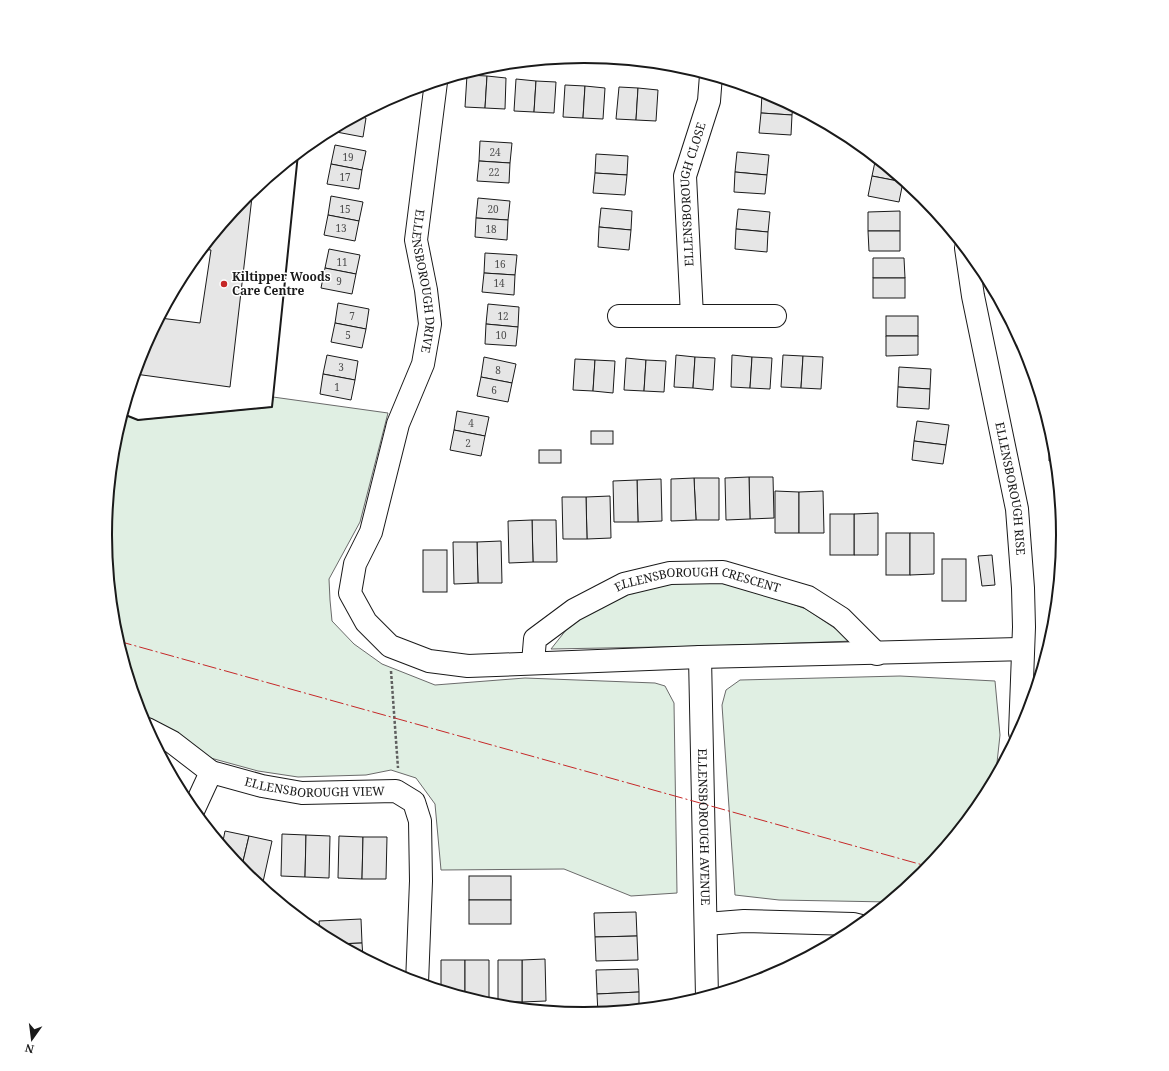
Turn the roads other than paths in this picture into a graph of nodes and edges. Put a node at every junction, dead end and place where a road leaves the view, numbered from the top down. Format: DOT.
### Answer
graph roads {
  1 [pos="711,80"];
  2 [pos="435,87"];
  3 [pos="968,260"];
  4 [pos="619,316"];
  5 [pos="692,316"];
  6 [pos="775,316"];
  7 [pos="1023,649"];
  8 [pos="877,654"];
  9 [pos="700,657"];
  10 [pos="533,663"];
  11 [pos="1021,717"];
  12 [pos="156,733"];
  13 [pos="211,772"];
  14 [pos="196,804"];
  15 [pos="706,924"];
  16 [pos="849,927"];
  17 [pos="416,977"];
  18 [pos="707,992"];
  1 -- 5 [label="street, ELLENSBOROUGH CLOSE"];
  2 -- 10 [label="street, ELLENSBOROUGH DRIVE"];
  3 -- 7 [label="street, ELLENSBOROUGH RISE"];
  4 -- 5 [label="street"];
  5 -- 6 [label="street"];
  7 -- 8 [label="street"];
  7 -- 11 [label="street, ELLENSBOROUGH RISE"];
  8 -- 9 [label="street"];
  8 -- 10 [label="street, ELLENSBOROUGH CRESCENT"];
  9 -- 10 [label="street"];
  9 -- 15 [label="street, ELLENSBOROUGH AVENUE"];
  12 -- 13 [label="street, ELLENSBOROUGH VIEW"];
  13 -- 14 [label="street"];
  13 -- 17 [label="street, ELLENSBOROUGH VIEW"];
  15 -- 16 [label="street"];
  15 -- 18 [label="street, ELLENSBOROUGH AVENUE"];
}
